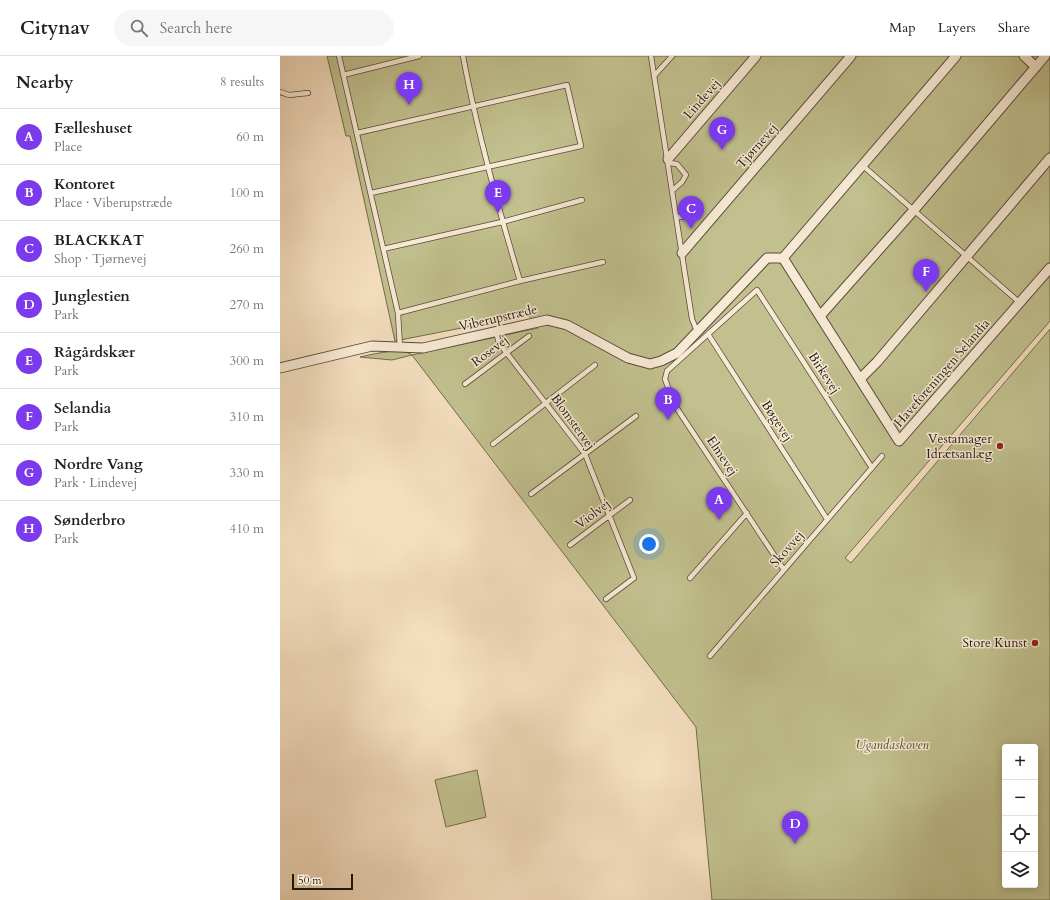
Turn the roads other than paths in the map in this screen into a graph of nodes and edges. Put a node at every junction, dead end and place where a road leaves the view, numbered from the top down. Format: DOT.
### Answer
graph roads {
  1 [pos="339,56"];
  2 [pos="419,56"];
  3 [pos="463,56"];
  4 [pos="651,56"];
  5 [pos="672,56"];
  6 [pos="756,56"];
  7 [pos="851,56"];
  8 [pos="956,56"];
  9 [pos="1024,56"];
  10 [pos="1045,56"];
  11 [pos="1036,67"];
  12 [pos="343,75"];
  13 [pos="654,76"];
  14 [pos="280,92"];
  15 [pos="308,93"];
  16 [pos="472,105"];
  17 [pos="357,133"];
  18 [pos="1050,158"];
  19 [pos="668,161"];
  20 [pos="862,164"];
  21 [pos="487,167"];
  22 [pos="673,190"];
  23 [pos="371,193"];
  24 [pos="582,200"];
  25 [pos="914,210"];
  26 [pos="690,216"];
  27 [pos="677,217"];
  28 [pos="502,222"];
  29 [pos="383,249"];
  30 [pos="682,254"];
  31 [pos="966,256"];
  32 [pos="783,258"];
  33 [pos="603,262"];
  34 [pos="1050,268"];
  35 [pos="520,281"];
  36 [pos="1019,302"];
  37 [pos="398,313"];
  38 [pos="821,315"];
  39 [pos="496,332"];
  40 [pos="697,333"];
  41 [pos="708,334"];
  42 [pos="529,336"];
  43 [pos="400,348"];
  44 [pos="506,352"];
  45 [pos="661,361"];
  46 [pos="595,365"];
  47 [pos="280,368"];
  48 [pos="666,371"];
  49 [pos="860,379"];
  50 [pos="465,384"];
  51 [pos="545,403"];
  52 [pos="636,416"];
  53 [pos="493,444"];
  54 [pos="585,454"];
  55 [pos="882,456"];
  56 [pos="872,468"];
  57 [pos="532,494"];
  58 [pos="630,500"];
  59 [pos="747,514"];
  60 [pos="609,515"];
  61 [pos="827,519"];
  62 [pos="570,545"];
  63 [pos="784,570"];
  64 [pos="690,578"];
  65 [pos="606,599"];
  66 [pos="710,656"];
  1 -- 12 [label="lane"];
  2 -- 12 [label="lane"];
  3 -- 16 [label="lane"];
  4 -- 13 [label="lane"];
  5 -- 13 [label="lane"];
  6 -- 19 [label="street, Lindevej"];
  7 -- 30 [label="street, Tjørnevej"];
  8 -- 20 [label="street"];
  9 -- 11 [label="street"];
  10 -- 11 [label="street"];
  11 -- 25 [label="street"];
  12 -- 17 [label="lane"];
  13 -- 19 [label="lane"];
  14 -- 15 [label="lane"];
  16 -- 17 [label="lane"];
  16 -- 21 [label="lane"];
  16 -- 21 [label="lane"];
  17 -- 23 [label="lane"];
  18 -- 31 [label="street"];
  19 -- 22 [label="lane"];
  19 -- 22 [label="lane"];
  20 -- 25 [label="lane"];
  20 -- 32 [label="street"];
  21 -- 23 [label="lane"];
  21 -- 28 [label="lane"];
  22 -- 27 [label="lane"];
  23 -- 29 [label="lane"];
  24 -- 28 [label="lane"];
  25 -- 31 [label="lane"];
  25 -- 38 [label="street"];
  26 -- 27 [label="lane"];
  27 -- 30 [label="lane"];
  28 -- 29 [label="lane"];
  28 -- 35 [label="lane"];
  29 -- 37 [label="lane"];
  30 -- 40 [label="lane"];
  31 -- 36 [label="lane"];
  31 -- 49 [label="street"];
  32 -- 38 [label="street, Haveforeningen Selandia"];
  32 -- 40 [label="street, Viberupstræde"];
  33 -- 35 [label="lane"];
  34 -- 36 [label="street, Haveforeningen Selandia"];
  35 -- 37 [label="lane"];
  36 -- 49 [label="street, Haveforeningen Selandia"];
  37 -- 43 [label="lane"];
  38 -- 49 [label="street, Haveforeningen Selandia"];
  39 -- 43 [label="street, Viberupstræde"];
  39 -- 44 [label="lane, Blomstervej"];
  39 -- 45 [label="street, Viberupstræde"];
  40 -- 45 [label="street, Viberupstræde"];
  41 -- 48 [label="lane"];
  41 -- 56 [label="lane, Birkevej"];
  41 -- 61 [label="lane, Bøgevej"];
  42 -- 44 [label="lane, Rosevej"];
  43 -- 47 [label="street, Viberupstræde"];
  44 -- 50 [label="lane, Rosevej"];
  44 -- 51 [label="lane, Blomstervej"];
  45 -- 48 [label="lane, Elmevej"];
  46 -- 51 [label="lane"];
  48 -- 59 [label="lane, Elmevej"];
  51 -- 53 [label="lane"];
  51 -- 54 [label="lane, Blomstervej"];
  52 -- 54 [label="lane"];
  54 -- 57 [label="lane"];
  54 -- 60 [label="lane, Blomstervej"];
  55 -- 56 [label="lane, Skovvej"];
  56 -- 61 [label="lane, Skovvej"];
  58 -- 60 [label="lane, Violvej"];
  59 -- 63 [label="lane, Elmevej"];
  59 -- 64 [label="lane"];
  60 -- 62 [label="lane, Violvej"];
  60 -- 65 [label="lane, Blomstervej"];
  61 -- 63 [label="lane, Skovvej"];
  63 -- 66 [label="lane, Skovvej"];
}
